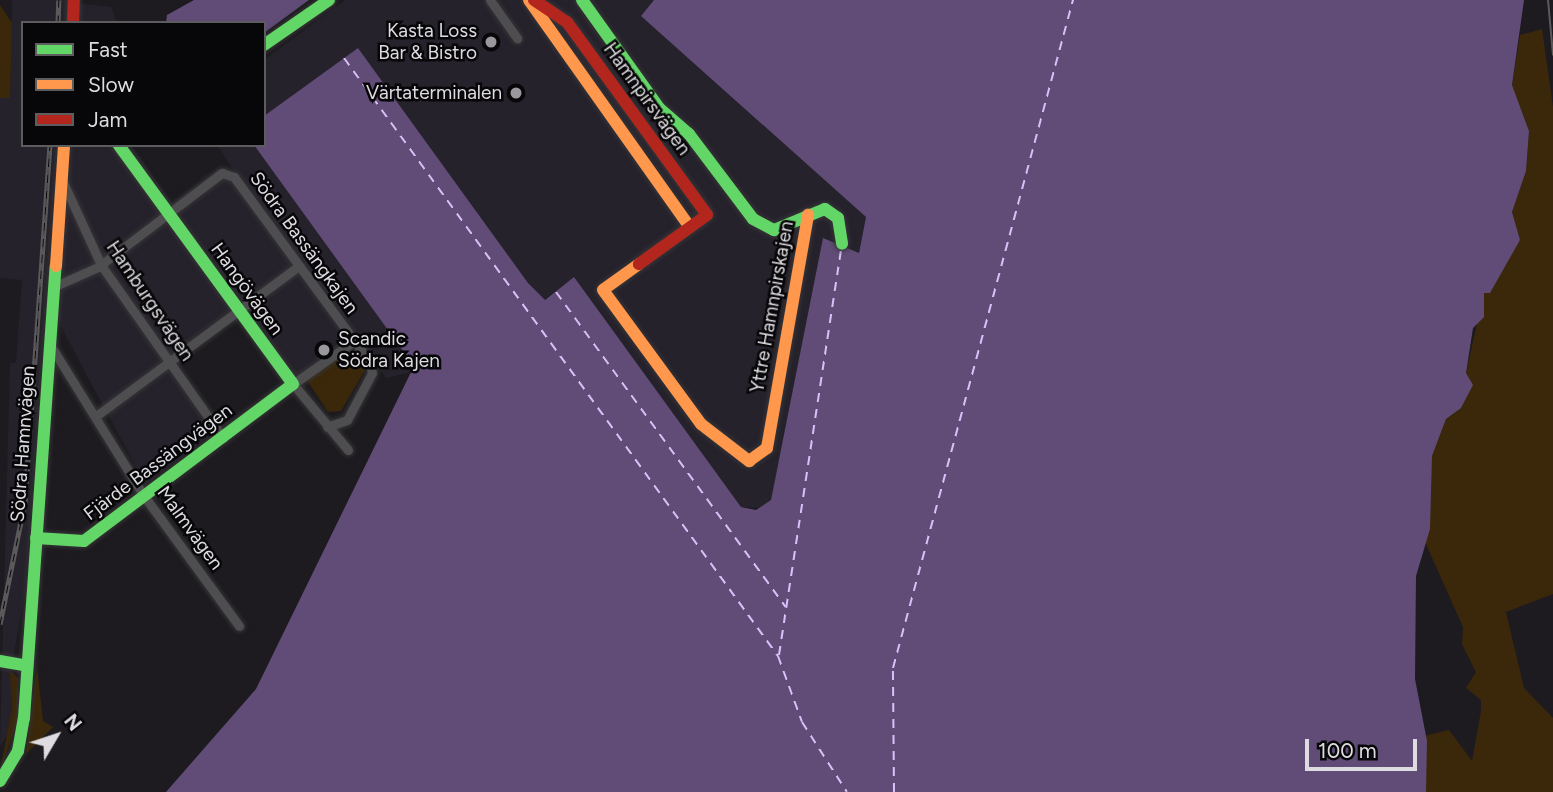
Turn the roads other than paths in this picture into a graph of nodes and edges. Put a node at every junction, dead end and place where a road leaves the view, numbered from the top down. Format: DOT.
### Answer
graph roads {
  1 [pos="74,0"];
  2 [pos="329,0"];
  3 [pos="490,0"];
  4 [pos="532,0"];
  5 [pos="582,0"];
  6 [pos="73,21"];
  7 [pos="517,38"];
  8 [pos="266,45"];
  9 [pos="64,147"];
  10 [pos="122,147"];
  11 [pos="61,178"];
  12 [pos="808,215"];
  13 [pos="170,216"];
  14 [pos="690,227"];
  15 [pos="842,244"];
  16 [pos="100,265"];
  17 [pos="299,267"];
  18 [pos="53,287"];
  19 [pos="239,311"];
  20 [pos="354,341"];
  21 [pos="49,343"];
  22 [pos="170,362"];
  23 [pos="293,384"];
  24 [pos="96,416"];
  25 [pos="327,427"];
  26 [pos="223,438"];
  27 [pos="348,450"];
  28 [pos="144,496"];
  29 [pos="36,538"];
  30 [pos="239,626"];
  31 [pos="0,662"];
  32 [pos="20,665"];
  33 [pos="0,781"];
  1 -- 6 [label="main road"];
  2 -- 8 [label="main road"];
  3 -- 7 [label="street"];
  4 -- 14 [label="main road, Hamnpirsvägen"];
  4 -- 14 [label="main road, Hamnpirsvägen"];
  5 -- 12 [label="main road, Hamnpirsvägen"];
  9 -- 11 [label="main road, Södra Hamnvägen"];
  10 -- 13 [label="main road, Hangövägen"];
  11 -- 16 [label="street, Hamburgsvägen"];
  11 -- 18 [label="main road, Södra Hamnvägen"];
  12 -- 14 [label="main road, Yttre Hamnpirskajen"];
  12 -- 15 [label="main road, Yttre Hamnpirskajen"];
  13 -- 16 [label="street"];
  13 -- 17 [label="street, Södra Bassängkajen"];
  13 -- 19 [label="main road, Hangövägen"];
  16 -- 18 [label="street"];
  16 -- 22 [label="street, Hamburgsvägen"];
  17 -- 19 [label="street"];
  17 -- 20 [label="street, Södra Bassängkajen"];
  18 -- 21 [label="main road, Södra Hamnvägen"];
  19 -- 22 [label="street"];
  19 -- 23 [label="main road, Hangövägen"];
  20 -- 23 [label="street"];
  20 -- 25 [label="street, Södra Bassängkajen"];
  21 -- 24 [label="street, Malmvägen"];
  21 -- 29 [label="main road, Södra Hamnvägen"];
  22 -- 24 [label="street"];
  22 -- 26 [label="street, Hamburgsvägen"];
  23 -- 25 [label="street, Hangövägen"];
  23 -- 26 [label="main road, Fjärde Bassängvägen"];
  24 -- 28 [label="street, Malmvägen"];
  25 -- 27 [label="street, Hangövägen"];
  26 -- 28 [label="main road, Fjärde Bassängvägen"];
  28 -- 29 [label="main road, Fjärde Bassängvägen"];
  28 -- 30 [label="street, Malmvägen"];
  29 -- 32 [label="main road, Södra Hamnvägen"];
  31 -- 32 [label="main road"];
  32 -- 33 [label="main road, Södra Hamnvägen"];
}
